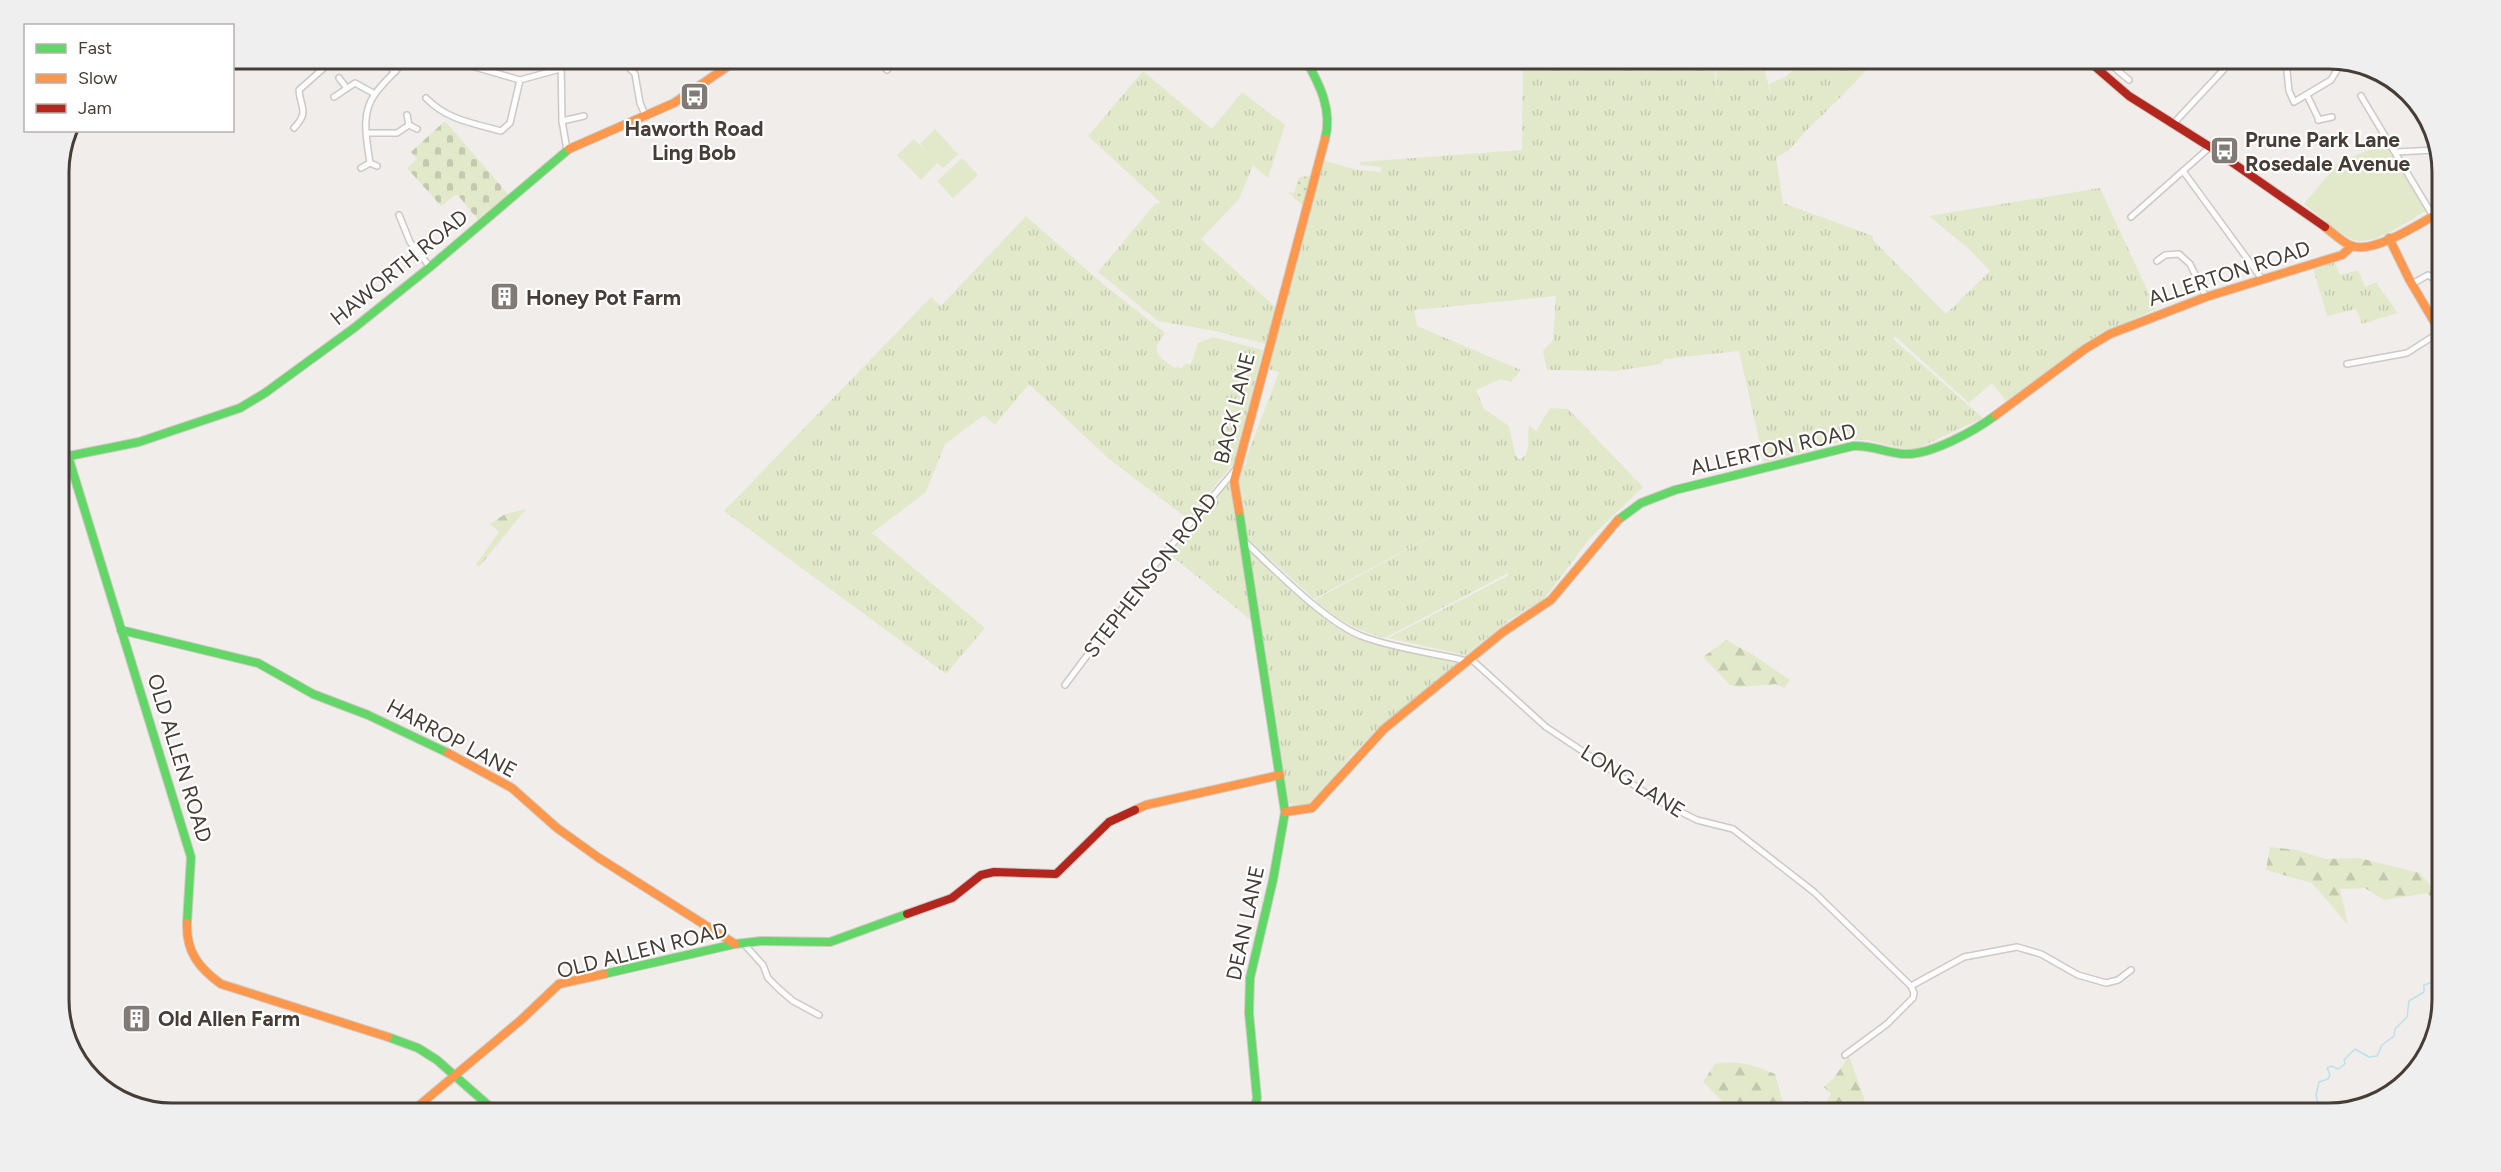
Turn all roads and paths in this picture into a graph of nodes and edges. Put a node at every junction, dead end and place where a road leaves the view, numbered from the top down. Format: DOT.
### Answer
graph roads {
  1 [pos="322,69"];
  2 [pos="392,69"];
  3 [pos="398,69"];
  4 [pos="482,69"];
  5 [pos="560,69"];
  6 [pos="630,69"];
  7 [pos="727,69"];
  8 [pos="1310,69"];
  9 [pos="2098,69"];
  10 [pos="2116,69"];
  11 [pos="2224,69"];
  12 [pos="2337,70"];
  13 [pos="2287,71"];
  14 [pos="395,72"];
  15 [pos="339,78"];
  16 [pos="520,80"];
  17 [pos="2129,80"];
  18 [pos="346,87"];
  19 [pos="375,94"];
  20 [pos="2307,95"];
  21 [pos="2361,96"];
  22 [pos="334,97"];
  23 [pos="426,98"];
  24 [pos="407,115"];
  25 [pos="584,116"];
  26 [pos="646,117"];
  27 [pos="2332,117"];
  28 [pos="562,121"];
  29 [pos="2174,124"];
  30 [pos="409,125"];
  31 [pos="294,128"];
  32 [pos="417,129"];
  33 [pos="366,133"];
  34 [pos="2211,147"];
  35 [pos="567,150"];
  36 [pos="2430,150"];
  37 [pos="2396,152"];
  38 [pos="370,163"];
  39 [pos="377,166"];
  40 [pos="362,168"];
  41 [pos="2182,171"];
  42 [pos="2432,214"];
  43 [pos="399,215"];
  44 [pos="2131,217"];
  45 [pos="2432,217"];
  46 [pos="2390,238"];
  47 [pos="2352,246"];
  48 [pos="2157,261"];
  49 [pos="430,267"];
  50 [pos="2432,278"];
  51 [pos="2262,279"];
  52 [pos="2412,284"];
  53 [pos="2206,297"];
  54 [pos="2432,318"];
  55 [pos="2432,338"];
  56 [pos="2347,364"];
  57 [pos="69,456"];
  58 [pos="1237,468"];
  59 [pos="69,475"];
  60 [pos="1243,540"];
  61 [pos="121,630"];
  62 [pos="1468,659"];
  63 [pos="1065,685"];
  64 [pos="1280,775"];
  65 [pos="1285,812"];
  66 [pos="735,944"];
  67 [pos="744,944"];
  68 [pos="2131,970"];
  69 [pos="1911,986"];
  70 [pos="819,1015"];
  71 [pos="1845,1055"];
  72 [pos="456,1076"];
  73 [pos="422,1103"];
  74 [pos="486,1103"];
  75 [pos="1256,1103"];
  1 -- 31 [label="street"];
  2 -- 14 [label="street"];
  3 -- 14 [label="street"];
  4 -- 16 [label="street"];
  5 -- 16 [label="street"];
  5 -- 28 [label="street"];
  6 -- 26 [label="street"];
  7 -- 26 [label="street, HAWORTH ROAD"];
  8 -- 58 [label="street, BACK LANE"];
  9 -- 29 [label="street"];
  10 -- 17 [label="street"];
  11 -- 29 [label="street"];
  12 -- 20 [label="street"];
  13 -- 20 [label="street"];
  14 -- 19 [label="street"];
  15 -- 18 [label="street"];
  16 -- 23 [label="street"];
  18 -- 19 [label="street"];
  18 -- 22 [label="street"];
  19 -- 33 [label="street"];
  20 -- 27 [label="street"];
  21 -- 37 [label="street"];
  24 -- 30 [label="street"];
  25 -- 28 [label="street"];
  26 -- 35 [label="street, HAWORTH ROAD"];
  28 -- 35 [label="street"];
  29 -- 34 [label="street"];
  30 -- 32 [label="street"];
  30 -- 33 [label="street"];
  33 -- 38 [label="street"];
  34 -- 41 [label="street"];
  34 -- 47 [label="street"];
  35 -- 49 [label="street, HAWORTH ROAD"];
  36 -- 37 [label="street"];
  37 -- 42 [label="street"];
  38 -- 39 [label="street"];
  38 -- 40 [label="street"];
  41 -- 44 [label="street"];
  41 -- 51 [label="street"];
  43 -- 49 [label="street"];
  45 -- 46 [label="street, ALLERTON ROAD"];
  46 -- 47 [label="street, ALLERTON ROAD"];
  46 -- 52 [label="street"];
  47 -- 51 [label="street, ALLERTON ROAD"];
  48 -- 53 [label="street"];
  49 -- 57 [label="street, HAWORTH ROAD"];
  50 -- 52 [label="street"];
  51 -- 53 [label="street, ALLERTON ROAD"];
  52 -- 54 [label="street"];
  53 -- 62 [label="street, ALLERTON ROAD"];
  55 -- 56 [label="street"];
  58 -- 60 [label="street, BACK LANE"];
  58 -- 63 [label="street, STEPHENSON ROAD"];
  59 -- 61 [label="street, OLD ALLEN ROAD"];
  60 -- 62 [label="street"];
  60 -- 64 [label="street, BACK LANE"];
  61 -- 66 [label="street, HARROP LANE"];
  61 -- 72 [label="street, OLD ALLEN ROAD"];
  62 -- 65 [label="street, ALLERTON ROAD"];
  62 -- 69 [label="street, LONG LANE"];
  64 -- 65 [label="street, BACK LANE"];
  64 -- 67 [label="street, OLD ALLEN ROAD"];
  65 -- 75 [label="street, DEAN LANE"];
  66 -- 67 [label="street, OLD ALLEN ROAD"];
  66 -- 72 [label="street, OLD ALLEN ROAD"];
  67 -- 70 [label="street"];
  68 -- 69 [label="street"];
  69 -- 71 [label="street"];
  72 -- 73 [label="street"];
  72 -- 74 [label="street"];
}
